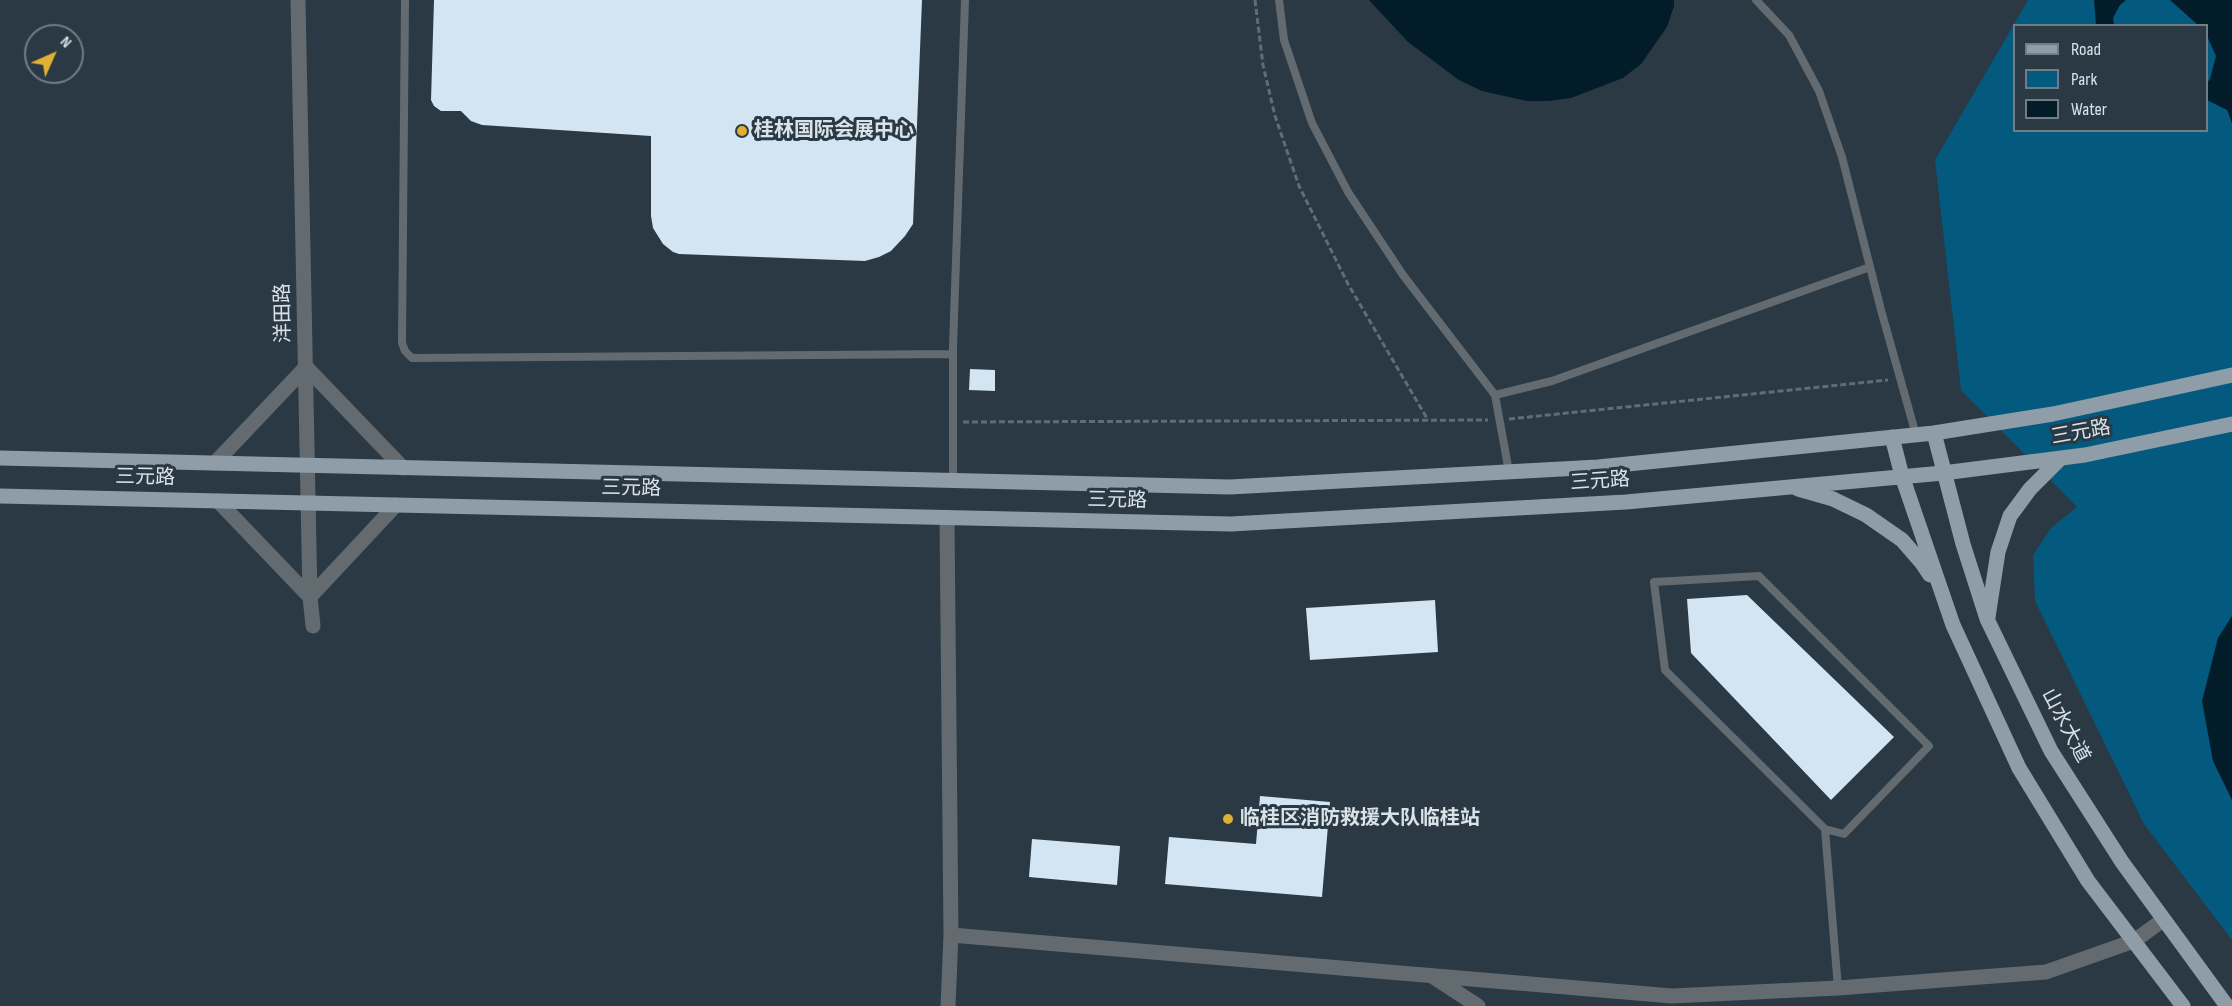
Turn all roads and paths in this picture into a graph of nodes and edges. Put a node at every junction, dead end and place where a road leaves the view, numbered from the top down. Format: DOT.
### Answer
graph roads {
  1 [pos="298,0"];
  2 [pos="405,0"];
  3 [pos="965,0"];
  4 [pos="1255,0"];
  5 [pos="1279,0"];
  6 [pos="1756,0"];
  7 [pos="1870,267"];
  8 [pos="953,354"];
  9 [pos="306,367"];
  10 [pos="2232,375"];
  11 [pos="1900,378"];
  12 [pos="1495,395"];
  13 [pos="1428,420"];
  14 [pos="1499,420"];
  15 [pos="953,422"];
  16 [pos="2229,424"];
  17 [pos="1934,433"];
  18 [pos="1916,435"];
  19 [pos="1892,437"];
  20 [pos="0,458"];
  21 [pos="2061,459"];
  22 [pos="215,463"];
  23 [pos="308,465"];
  24 [pos="403,468"];
  25 [pos="1509,472"];
  26 [pos="1943,473"];
  27 [pos="1902,476"];
  28 [pos="953,482"];
  29 [pos="1789,487"];
  30 [pos="0,496"];
  31 [pos="218,501"];
  32 [pos="308,502"];
  33 [pos="396,505"];
  34 [pos="947,518"];
  35 [pos="1942,594"];
  36 [pos="309,597"];
  37 [pos="1987,620"];
  38 [pos="313,626"];
  39 [pos="1825,829"];
  40 [pos="2163,920"];
  41 [pos="951,935"];
  42 [pos="2134,941"];
  43 [pos="1432,976"];
  44 [pos="1838,988"];
  45 [pos="948,1006"];
  46 [pos="1478,1006"];
  47 [pos="2183,1006"];
  48 [pos="2227,1006"];
  1 -- 9 [label="street, 洋田路"];
  2 -- 8 [label="lane"];
  3 -- 8 [label="lane"];
  4 -- 13 [label="path"];
  5 -- 12 [label="lane"];
  6 -- 7 [label="lane"];
  7 -- 11 [label="lane"];
  7 -- 12 [label="lane"];
  8 -- 15 [label="lane"];
  9 -- 22 [label="street"];
  9 -- 23 [label="street, 洋田路"];
  9 -- 24 [label="street"];
  10 -- 17 [label="main road, 三元路"];
  11 -- 14 [label="path"];
  11 -- 18 [label="lane"];
  12 -- 14 [label="lane"];
  13 -- 14 [label="path"];
  13 -- 15 [label="path"];
  14 -- 25 [label="lane"];
  15 -- 28 [label="lane"];
  16 -- 21 [label="main road, 三元路"];
  17 -- 18 [label="main road, 三元路"];
  17 -- 26 [label="main road, 山水大道"];
  18 -- 19 [label="main road, 三元路"];
  19 -- 25 [label="main road, 三元路"];
  19 -- 27 [label="main road"];
  20 -- 22 [label="main road, 三元路"];
  21 -- 26 [label="main road, 三元路"];
  21 -- 37 [label="main road"];
  22 -- 23 [label="main road, 三元路"];
  23 -- 24 [label="main road, 三元路"];
  23 -- 32 [label="street, 洋田路"];
  24 -- 28 [label="main road, 三元路"];
  25 -- 28 [label="main road, 三元路"];
  26 -- 27 [label="main road, 三元路"];
  26 -- 37 [label="main road, 山水大道"];
  27 -- 29 [label="main road, 三元路"];
  27 -- 35 [label="main road"];
  29 -- 34 [label="main road, 三元路"];
  29 -- 35 [label="main road"];
  30 -- 31 [label="main road, 三元路"];
  31 -- 32 [label="main road, 三元路"];
  31 -- 36 [label="street"];
  32 -- 33 [label="main road, 三元路"];
  32 -- 36 [label="street, 洋田路"];
  33 -- 34 [label="main road, 三元路"];
  33 -- 36 [label="street"];
  34 -- 41 [label="street"];
  35 -- 42 [label="main road"];
  36 -- 38 [label="street, 洋田路"];
  37 -- 40 [label="main road, 山水大道"];
  39 -- 39 [label="lane"];
  39 -- 44 [label="lane"];
  40 -- 42 [label="street"];
  40 -- 48 [label="main road, 山水大道"];
  41 -- 43 [label="street"];
  41 -- 45 [label="street"];
  42 -- 44 [label="street"];
  42 -- 47 [label="main road"];
  43 -- 44 [label="street"];
  43 -- 46 [label="street"];
}
